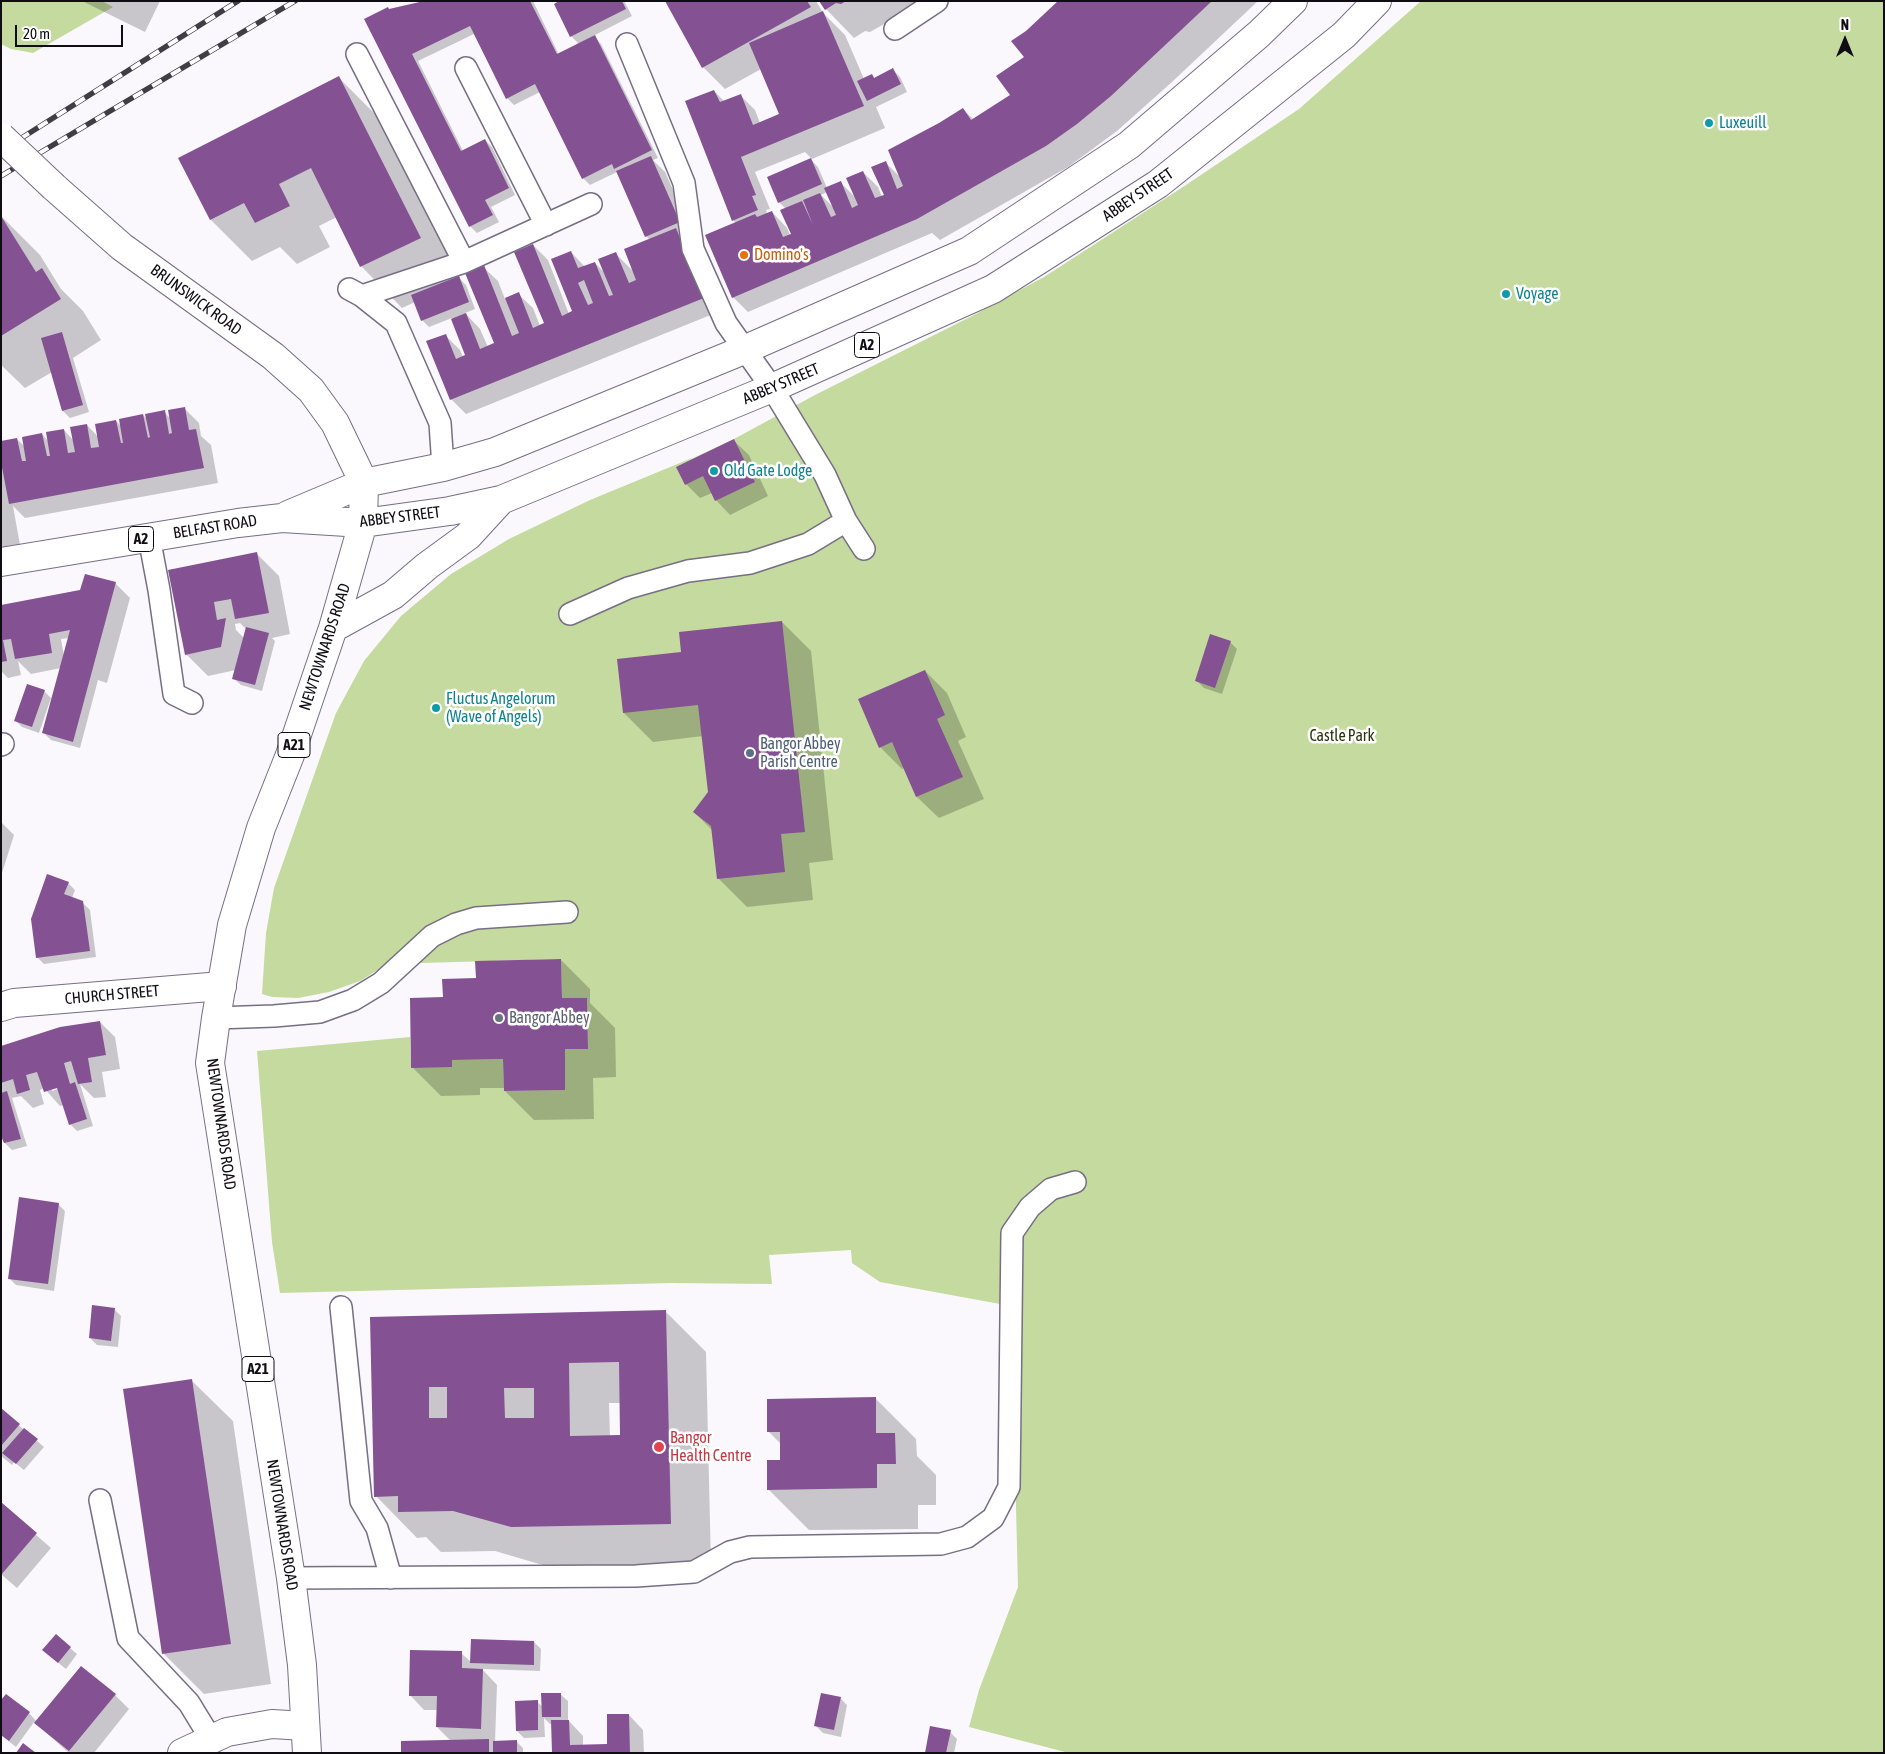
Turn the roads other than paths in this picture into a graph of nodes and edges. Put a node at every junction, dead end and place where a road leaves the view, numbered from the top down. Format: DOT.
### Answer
graph roads {
  1 [pos="937,1"];
  2 [pos="1294,1"];
  3 [pos="1377,1"];
  4 [pos="895,29"];
  5 [pos="627,44"];
  6 [pos="357,54"];
  7 [pos="466,68"];
  8 [pos="1,137"];
  9 [pos="591,204"];
  10 [pos="546,225"];
  11 [pos="464,262"];
  12 [pos="746,349"];
  13 [pos="772,388"];
  14 [pos="443,467"];
  15 [pos="364,483"];
  16 [pos="501,500"];
  17 [pos="282,518"];
  18 [pos="846,520"];
  19 [pos="363,523"];
  20 [pos="149,537"];
  21 [pos="864,549"];
  22 [pos="1,562"];
  23 [pos="570,614"];
  24 [pos="333,628"];
  25 [pos="192,703"];
  26 [pos="566,912"];
  27 [pos="222,986"];
  28 [pos="1,1007"];
  29 [pos="216,1018"];
  30 [pos="1075,1182"];
  31 [pos="341,1307"];
  32 [pos="100,1500"];
  33 [pos="291,1578"];
  34 [pos="391,1578"];
  35 [pos="305,1726"];
  36 [pos="211,1739"];
  37 [pos="182,1753"];
  38 [pos="306,1753"];
  1 -- 4 [label="lane"];
  2 -- 12 [label="main road, A2"];
  3 -- 13 [label="main road, ABBEY STREET / A2"];
  5 -- 12 [label="lane"];
  6 -- 11 [label="lane"];
  7 -- 10 [label="lane"];
  8 -- 15 [label="main road, BRUNSWICK ROAD, bridge"];
  9 -- 10 [label="lane"];
  10 -- 11 [label="lane"];
  11 -- 14 [label="lane"];
  12 -- 13 [label="lane"];
  12 -- 14 [label="main road, A2"];
  13 -- 16 [label="main road, ABBEY STREET / A2"];
  13 -- 18 [label="lane"];
  14 -- 15 [label="main road, A2"];
  15 -- 17 [label="main road, A2"];
  15 -- 19 [label="main road, NEWTOWNARDS ROAD / A21"];
  16 -- 19 [label="main road, ABBEY STREET / A2"];
  16 -- 24 [label="main road"];
  17 -- 19 [label="main road, ABBEY STREET / A2"];
  17 -- 20 [label="main road, BELFAST ROAD / A2"];
  18 -- 21 [label="lane"];
  18 -- 23 [label="lane"];
  19 -- 24 [label="main road, NEWTOWNARDS ROAD / A21"];
  20 -- 22 [label="main road, BELFAST ROAD / A2"];
  20 -- 25 [label="lane"];
  24 -- 27 [label="main road, NEWTOWNARDS ROAD / A21"];
  26 -- 29 [label="lane"];
  27 -- 28 [label="main road, CHURCH STREET"];
  27 -- 29 [label="main road, NEWTOWNARDS ROAD / A21"];
  29 -- 33 [label="main road, NEWTOWNARDS ROAD / A21"];
  30 -- 34 [label="lane"];
  31 -- 34 [label="lane"];
  32 -- 36 [label="lane"];
  33 -- 34 [label="lane"];
  33 -- 35 [label="main road, NEWTOWNARDS ROAD / A21"];
  35 -- 36 [label="main road"];
  35 -- 38 [label="main road, NEWTOWNARDS ROAD / A21"];
  36 -- 37 [label="main road"];
}
